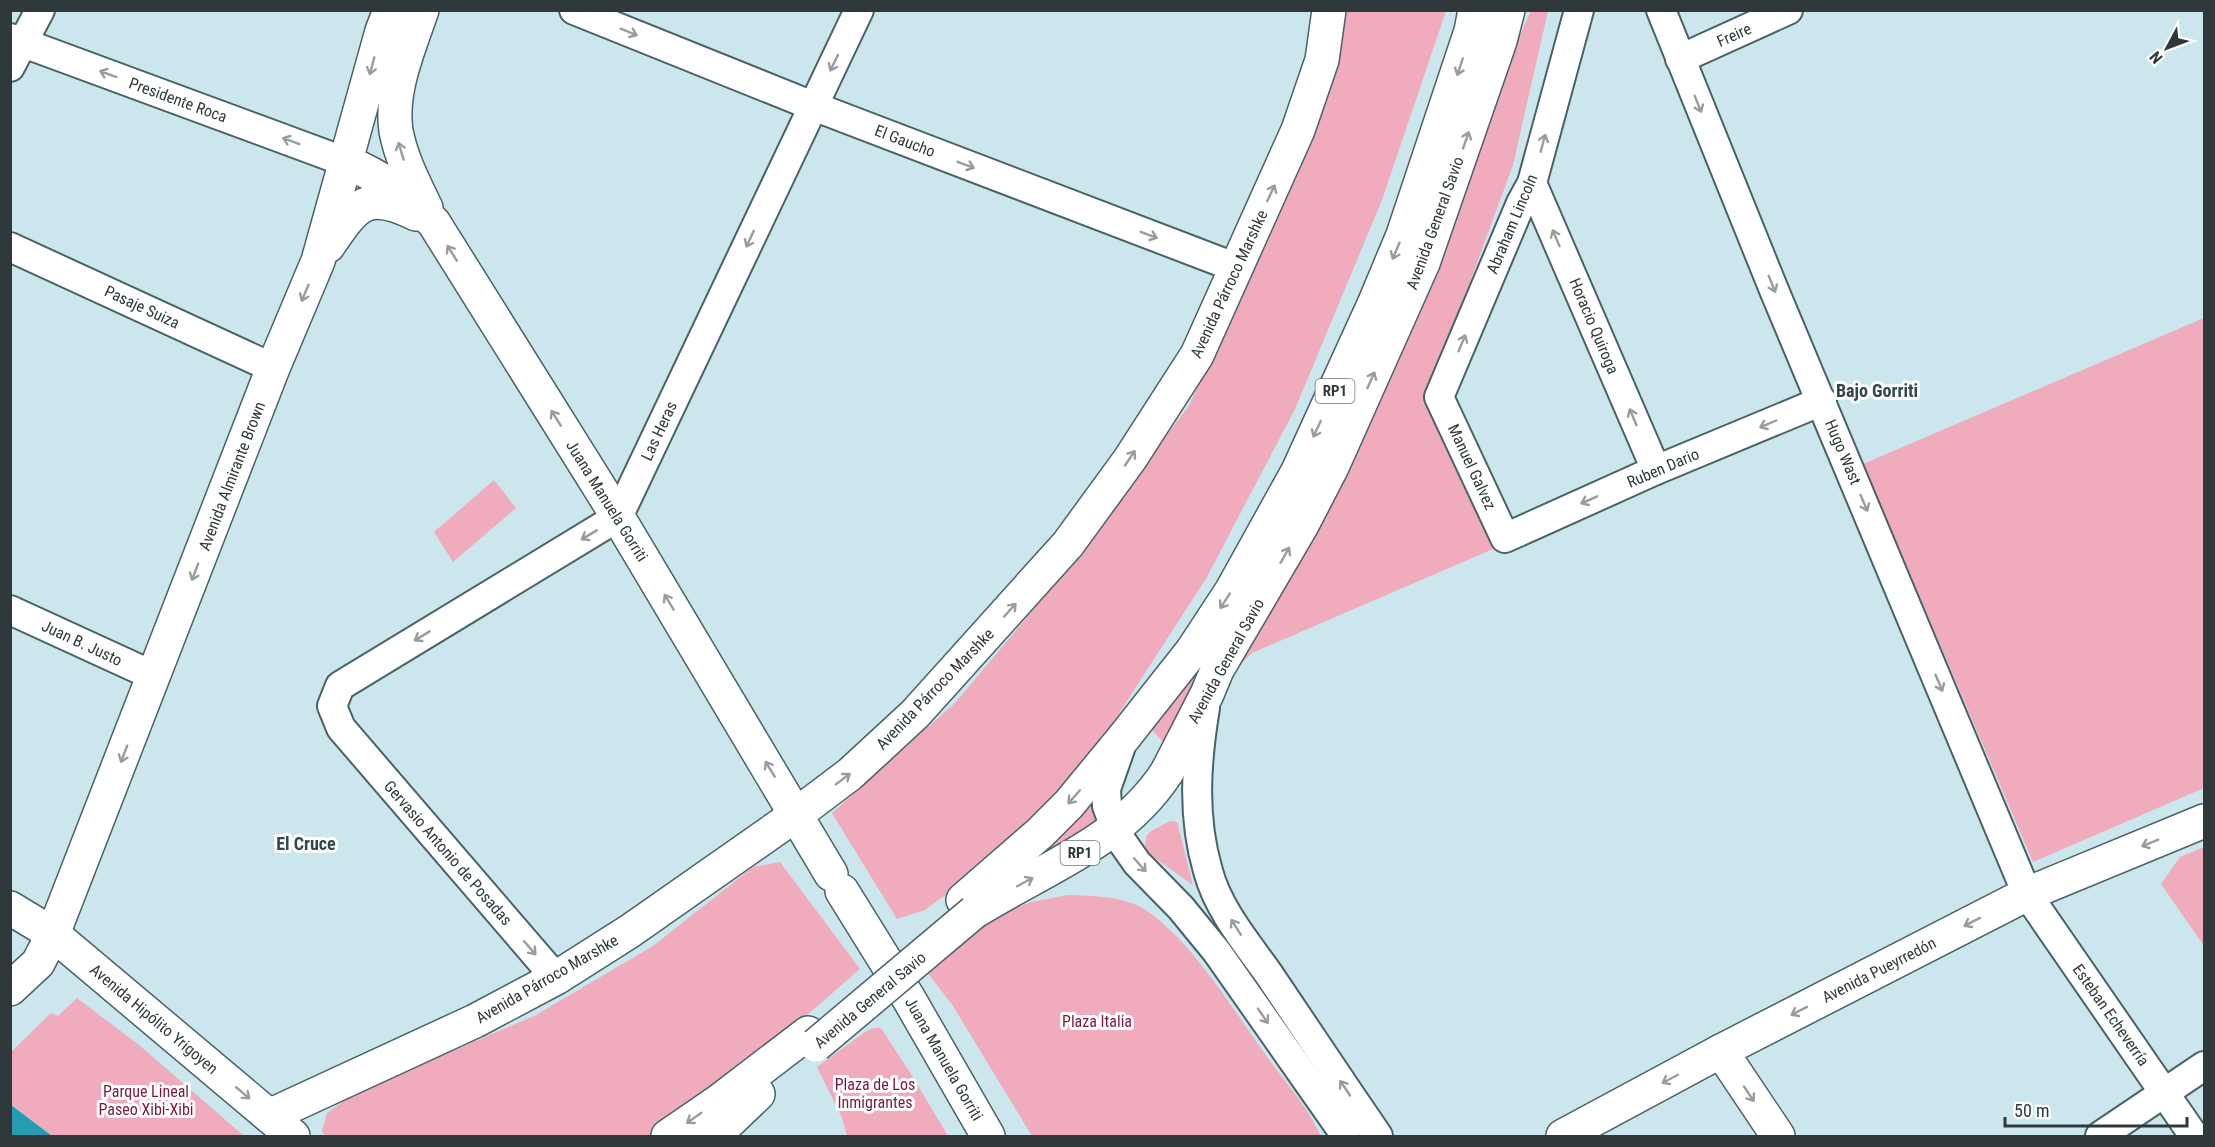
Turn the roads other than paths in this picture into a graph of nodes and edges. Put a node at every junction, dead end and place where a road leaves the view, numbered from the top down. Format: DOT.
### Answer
graph roads {
  1 [pos="40,10"];
  2 [pos="390,10"];
  3 [pos="422,10"];
  4 [pos="574,10"];
  5 [pos="860,10"];
  6 [pos="1329,10"];
  7 [pos="1475,10"];
  8 [pos="1515,10"];
  9 [pos="1579,10"];
  10 [pos="1661,10"];
  11 [pos="1788,10"];
  12 [pos="1504,26"];
  13 [pos="15,49"];
  14 [pos="1680,59"];
  15 [pos="813,106"];
  16 [pos="346,162"];
  17 [pos="1532,183"];
  18 [pos="434,223"];
  19 [pos="10,247"];
  20 [pos="318,261"];
  21 [pos="1237,268"];
  22 [pos="273,368"];
  23 [pos="1439,397"];
  24 [pos="1822,401"];
  25 [pos="1656,470"];
  26 [pos="618,517"];
  27 [pos="1505,538"];
  28 [pos="10,610"];
  29 [pos="154,676"];
  30 [pos="1207,694"];
  31 [pos="1125,736"];
  32 [pos="797,814"];
  33 [pos="2205,821"];
  34 [pos="1114,829"];
  35 [pos="2027,894"];
  36 [pos="968,906"];
  37 [pos="10,908"];
  38 [pos="53,934"];
  39 [pos="556,978"];
  40 [pos="10,988"];
  41 [pos="812,1039"];
  42 [pos="1721,1051"];
  43 [pos="2205,1066"];
  44 [pos="2164,1092"];
  45 [pos="281,1126"];
  46 [pos="668,1137"];
  47 [pos="714,1137"];
  48 [pos="988,1137"];
  49 [pos="1346,1137"];
  50 [pos="1378,1137"];
  51 [pos="1563,1137"];
  52 [pos="1778,1137"];
  53 [pos="2100,1137"];
  54 [pos="2194,1137"];
  1 -- 13 [label="street"];
  2 -- 16 [label="main road, Avenida Almirante Brown, one-way"];
  18 -- 3 [label="main road, one-way"];
  4 -- 15 [label="street, El Gaucho, one-way"];
  5 -- 15 [label="street, Las Heras, one-way"];
  21 -- 6 [label="main road, Avenida Párroco Marshke, one-way"];
  7 -- 31 [label="main road, Avenida General Savio / RP1, one-way"];
  8 -- 12 [label="main road, Avenida General Savio"];
  17 -- 9 [label="street, Abraham Lincoln, one-way"];
  10 -- 14 [label="street, Hugo Wast"];
  11 -- 14 [label="street, Freire"];
  30 -- 12 [label="main road, Avenida General Savio / RP1, one-way"];
  16 -- 13 [label="street, Presidente Roca, one-way"];
  14 -- 24 [label="street, Hugo Wast, one-way"];
  15 -- 21 [label="street, El Gaucho, one-way"];
  15 -- 26 [label="street, Las Heras, one-way"];
  16 -- 18 [label="main road, Juana Manuela Gorriti"];
  16 -- 20 [label="main road, Avenida Almirante Brown"];
  23 -- 17 [label="street, Abraham Lincoln, one-way"];
  25 -- 17 [label="street, Horacio Quiroga, one-way"];
  18 -- 20 [label="main road"];
  26 -- 18 [label="main road, Juana Manuela Gorriti, one-way"];
  19 -- 22 [label="street, Pasaje Suiza"];
  20 -- 22 [label="main road, Avenida Almirante Brown, one-way"];
  32 -- 21 [label="main road, Avenida Párroco Marshke, one-way"];
  22 -- 29 [label="main road, Avenida Almirante Brown, one-way"];
  23 -- 27 [label="street, Manuel Galvez"];
  24 -- 25 [label="street, Ruben Dario, one-way"];
  24 -- 35 [label="street, Hugo Wast, one-way"];
  25 -- 27 [label="street, Ruben Dario, one-way"];
  32 -- 26 [label="main road, Juana Manuela Gorriti, one-way"];
  26 -- 39 [label="street, Gervasio Antonio de Posadas, one-way"];
  28 -- 29 [label="street, Juan B. Justo"];
  29 -- 38 [label="main road, Avenida Almirante Brown, one-way"];
  30 -- 34 [label="main road, Avenida General Savio / RP1"];
  50 -- 30 [label="street, RP1, one-way"];
  31 -- 34 [label="street"];
  31 -- 36 [label="main road, Avenida General Savio / RP1, one-way"];
  32 -- 39 [label="main road, Avenida Párroco Marshke"];
  32 -- 48 [label="main road, Juana Manuela Gorriti"];
  33 -- 35 [label="main road, Avenida Pueyrredón, one-way"];
  36 -- 34 [label="main road, Avenida General Savio / RP1, one-way"];
  34 -- 49 [label="street, one-way"];
  35 -- 42 [label="main road, Avenida Pueyrredón, one-way"];
  35 -- 44 [label="street, Esteban Echeverría"];
  36 -- 41 [label="main road, Avenida General Savio / RP1"];
  37 -- 38 [label="main road, Avenida Hipólito Yrigoyen"];
  38 -- 40 [label="main road, Avenida Almirante Brown"];
  38 -- 45 [label="main road, Avenida Hipólito Yrigoyen, one-way"];
  39 -- 45 [label="main road, Avenida Párroco Marshke"];
  41 -- 46 [label="main road, Avenida General Savio / RP1, one-way"];
  41 -- 47 [label="main road, Avenida General Savio / RP1"];
  42 -- 51 [label="main road, Avenida Pueyrredón, one-way"];
  42 -- 52 [label="main road, one-way"];
  43 -- 44 [label="street"];
  44 -- 53 [label="street"];
  44 -- 54 [label="street, Esteban Echeverría"];
}
